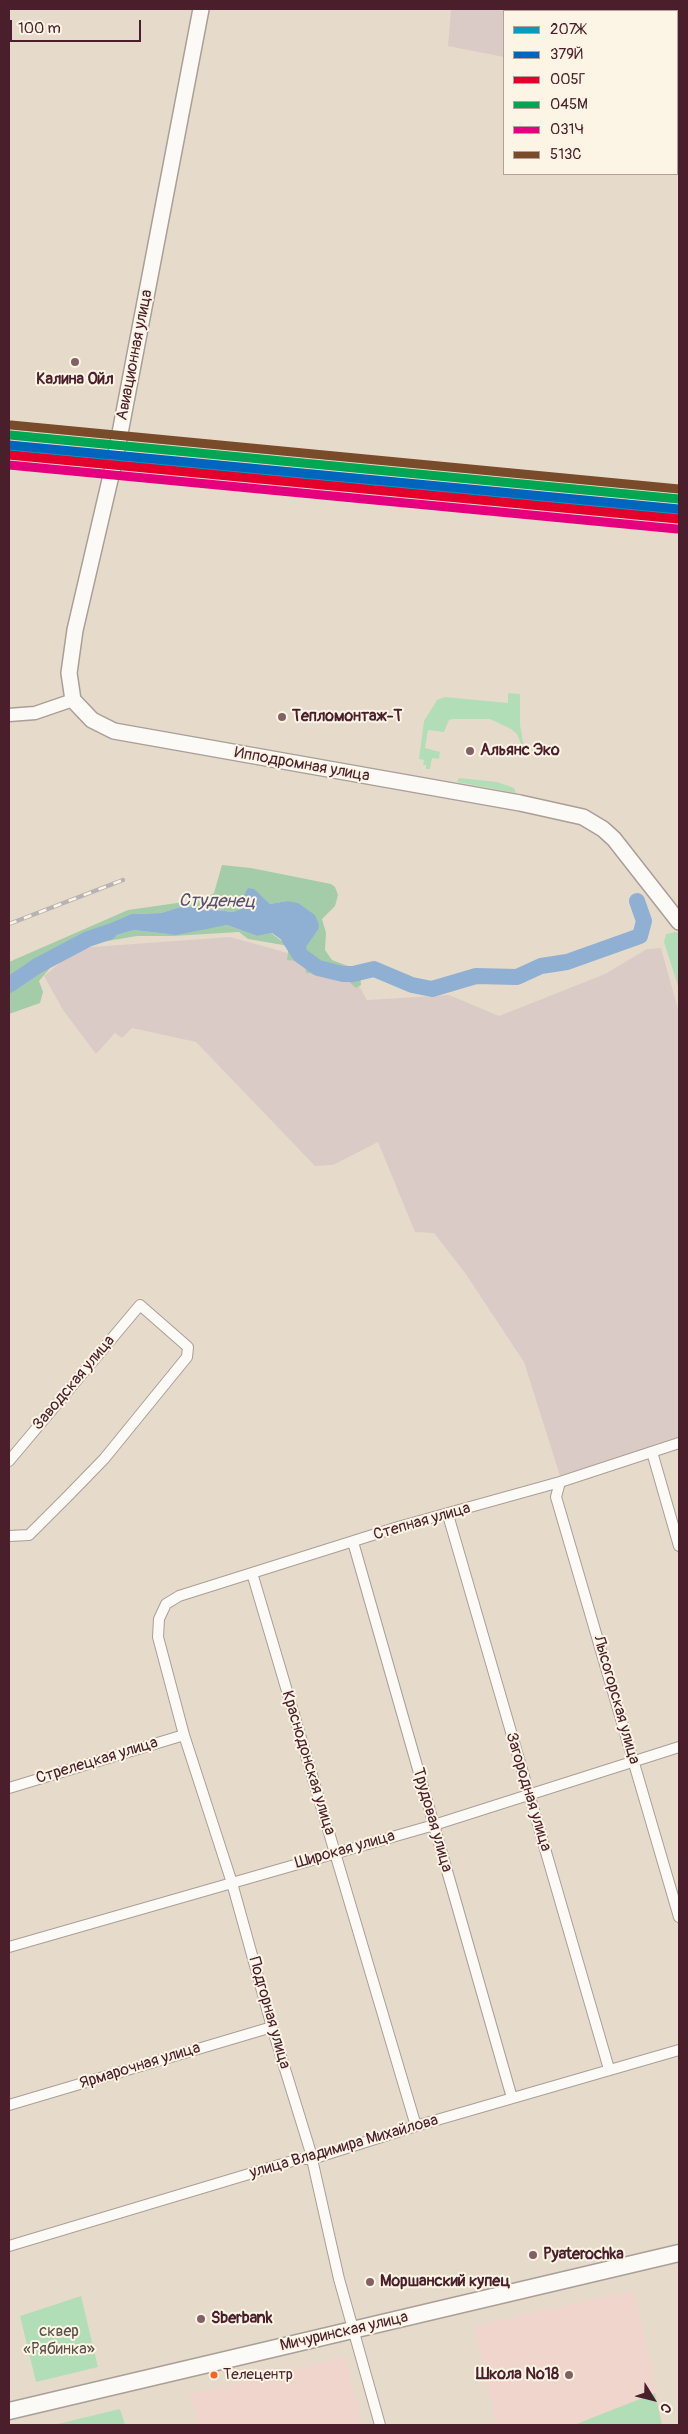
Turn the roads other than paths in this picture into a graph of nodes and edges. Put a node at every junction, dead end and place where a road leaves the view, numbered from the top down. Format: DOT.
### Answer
graph roads {
  1 [pos="201,9"];
  2 [pos="73,700"];
  3 [pos="9,715"];
  4 [pos="679,922"];
  5 [pos="679,1443"];
  6 [pos="652,1452"];
  7 [pos="9,1462"];
  8 [pos="560,1482"];
  9 [pos="448,1515"];
  10 [pos="9,1536"];
  11 [pos="353,1542"];
  12 [pos="679,1546"];
  13 [pos="252,1573"];
  14 [pos="166,1604"];
  15 [pos="184,1735"];
  16 [pos="679,1747"];
  17 [pos="634,1762"];
  18 [pos="9,1788"];
  19 [pos="528,1794"];
  20 [pos="434,1825"];
  21 [pos="334,1852"];
  22 [pos="232,1883"];
  23 [pos="679,1918"];
  24 [pos="9,1947"];
  25 [pos="272,2026"];
  26 [pos="679,2050"];
  27 [pos="609,2069"];
  28 [pos="512,2098"];
  29 [pos="9,2104"];
  30 [pos="416,2126"];
  31 [pos="312,2159"];
  32 [pos="9,2246"];
  33 [pos="679,2253"];
  34 [pos="353,2329"];
  35 [pos="9,2411"];
  36 [pos="380,2425"];
  1 -- 2 [label="main road, Авиационная улица"];
  2 -- 3 [label="street"];
  2 -- 4 [label="main road, Ипподромная улица"];
  5 -- 6 [label="street, Степная улица"];
  6 -- 8 [label="street, Степная улица"];
  6 -- 12 [label="street"];
  7 -- 10 [label="street, Заводская улица"];
  8 -- 9 [label="street, Степная улица"];
  8 -- 17 [label="street, Лысогорская улица"];
  9 -- 11 [label="street, Степная улица"];
  9 -- 19 [label="street, Загородная улица"];
  11 -- 13 [label="street, Степная улица"];
  11 -- 20 [label="street, Трудовая улица"];
  13 -- 14 [label="street, Степная улица"];
  13 -- 21 [label="street, Краснодонская улица"];
  14 -- 15 [label="street, Подгорная улица"];
  15 -- 18 [label="street, Стрелецкая улица"];
  15 -- 22 [label="street, Подгорная улица"];
  16 -- 17 [label="street, Широкая улица"];
  17 -- 19 [label="street, Широкая улица"];
  17 -- 23 [label="street, Лысогорская улица"];
  19 -- 20 [label="street, Широкая улица"];
  19 -- 27 [label="street, Загородная улица"];
  20 -- 21 [label="street, Широкая улица"];
  20 -- 28 [label="street, Трудовая улица"];
  21 -- 22 [label="street, Широкая улица"];
  21 -- 30 [label="street, Краснодонская улица"];
  22 -- 24 [label="street, Широкая улица"];
  22 -- 25 [label="street, Подгорная улица"];
  25 -- 29 [label="street, Ярмарочная улица"];
  25 -- 31 [label="street, Подгорная улица"];
  26 -- 27 [label="street, улица Владимира Михайлова"];
  27 -- 28 [label="street, улица Владимира Михайлова"];
  28 -- 30 [label="street, улица Владимира Михайлова"];
  30 -- 31 [label="street, улица Владимира Михайлова"];
  31 -- 32 [label="street, улица Владимира Михайлова"];
  31 -- 34 [label="street, Подгорная улица"];
  33 -- 34 [label="main road, Мичуринская улица"];
  34 -- 35 [label="main road, Мичуринская улица"];
  34 -- 36 [label="street, Подгорная улица"];
}
